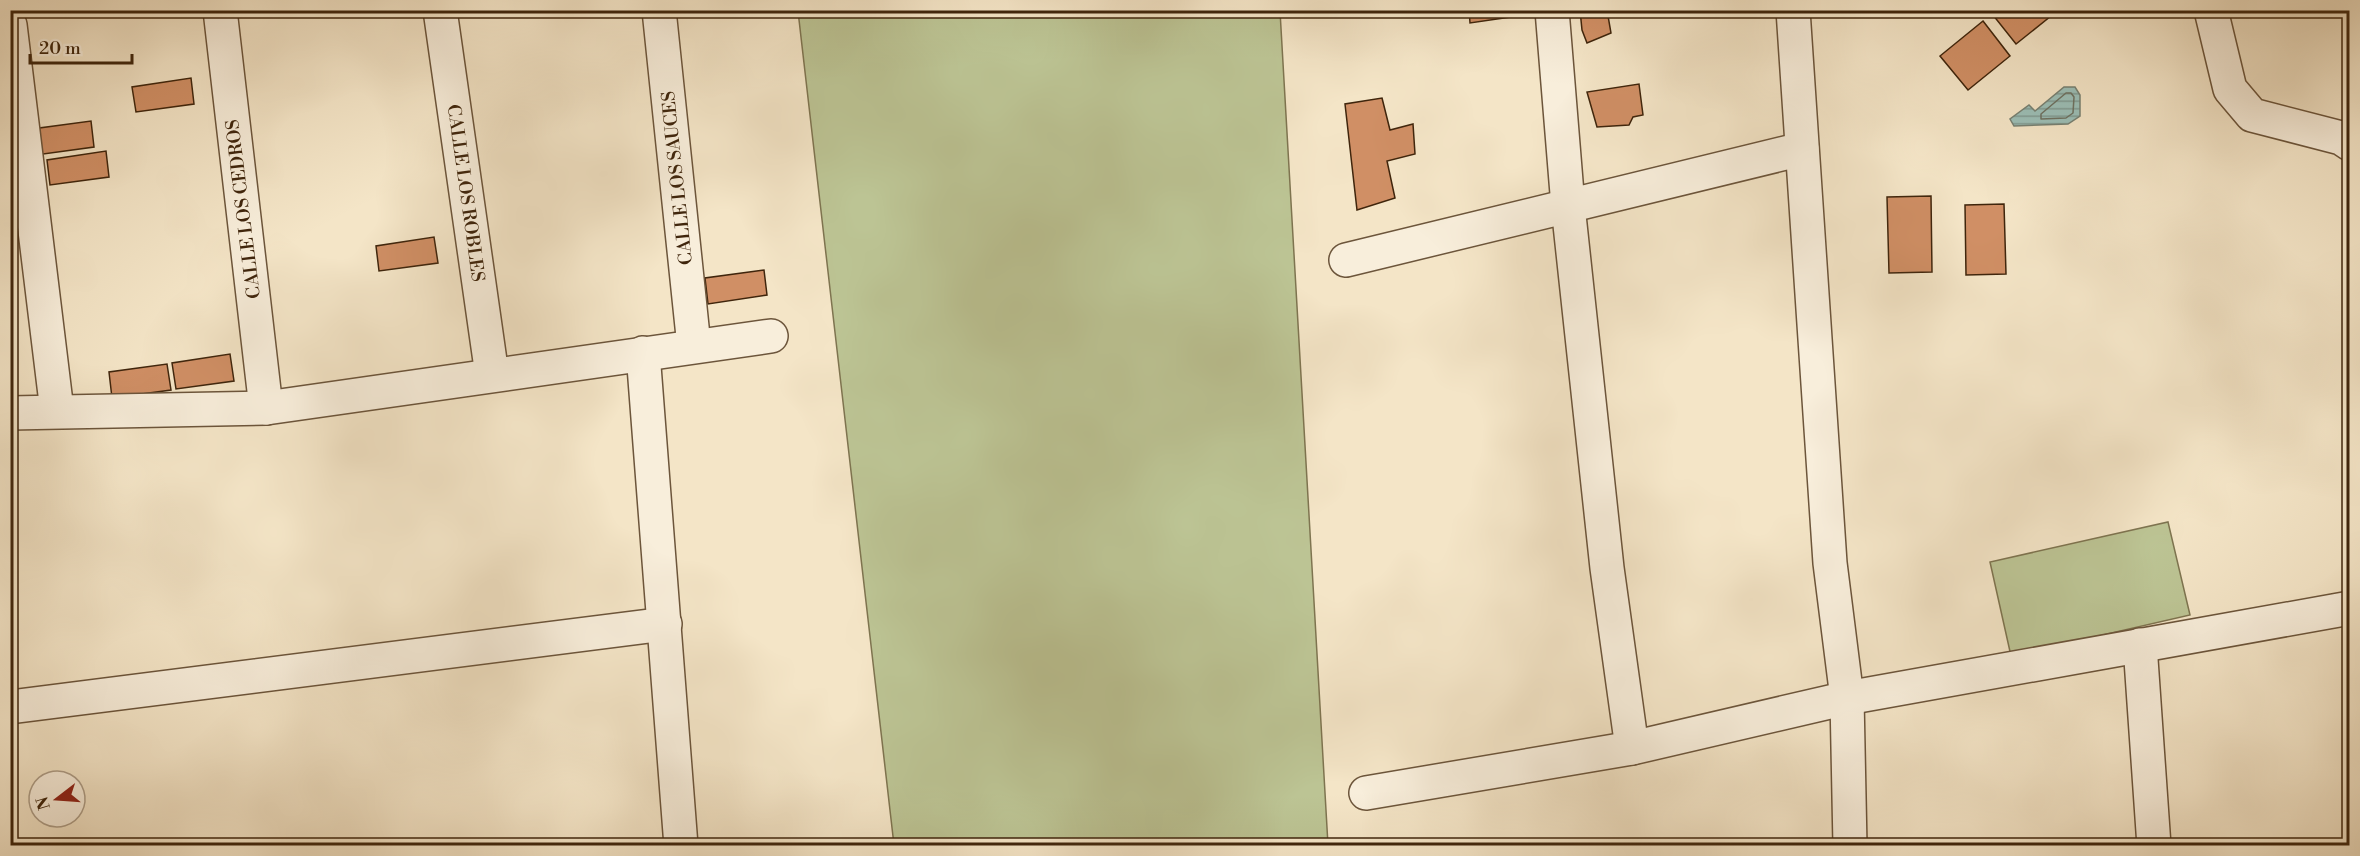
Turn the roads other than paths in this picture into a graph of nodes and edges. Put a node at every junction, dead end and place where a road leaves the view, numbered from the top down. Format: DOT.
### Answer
graph roads {
  1 [pos="220,10"];
  2 [pos="440,10"];
  3 [pos="659,10"];
  4 [pos="1552,10"];
  5 [pos="1793,10"];
  6 [pos="2211,10"];
  7 [pos="10,25"];
  8 [pos="2349,144"];
  9 [pos="1802,149"];
  10 [pos="1568,206"];
  11 [pos="1346,260"];
  12 [pos="771,336"];
  13 [pos="694,346"];
  14 [pos="643,354"];
  15 [pos="492,375"];
  16 [pos="266,408"];
  17 [pos="57,411"];
  18 [pos="10,413"];
  19 [pos="2349,608"];
  20 [pos="665,624"];
  21 [pos="2140,645"];
  22 [pos="1846,698"];
  23 [pos="10,707"];
  24 [pos="1632,748"];
  25 [pos="1366,793"];
  26 [pos="681,846"];
  27 [pos="1850,846"];
  28 [pos="2154,846"];
  1 -- 16 [label="street, CALLE LOS CEDROS"];
  2 -- 15 [label="street, CALLE LOS ROBLES"];
  3 -- 13 [label="street, CALLE LOS SAUCES"];
  4 -- 10 [label="street"];
  5 -- 9 [label="street"];
  6 -- 8 [label="street"];
  7 -- 17 [label="street"];
  9 -- 10 [label="street"];
  9 -- 22 [label="street"];
  10 -- 11 [label="street"];
  10 -- 24 [label="street"];
  12 -- 13 [label="street"];
  13 -- 14 [label="street"];
  14 -- 15 [label="street"];
  14 -- 20 [label="street"];
  15 -- 16 [label="street"];
  16 -- 17 [label="street"];
  17 -- 18 [label="street"];
  19 -- 21 [label="street"];
  20 -- 23 [label="street"];
  20 -- 26 [label="street"];
  21 -- 22 [label="street"];
  21 -- 28 [label="street"];
  22 -- 24 [label="street"];
  22 -- 27 [label="street"];
  24 -- 25 [label="street"];
}
